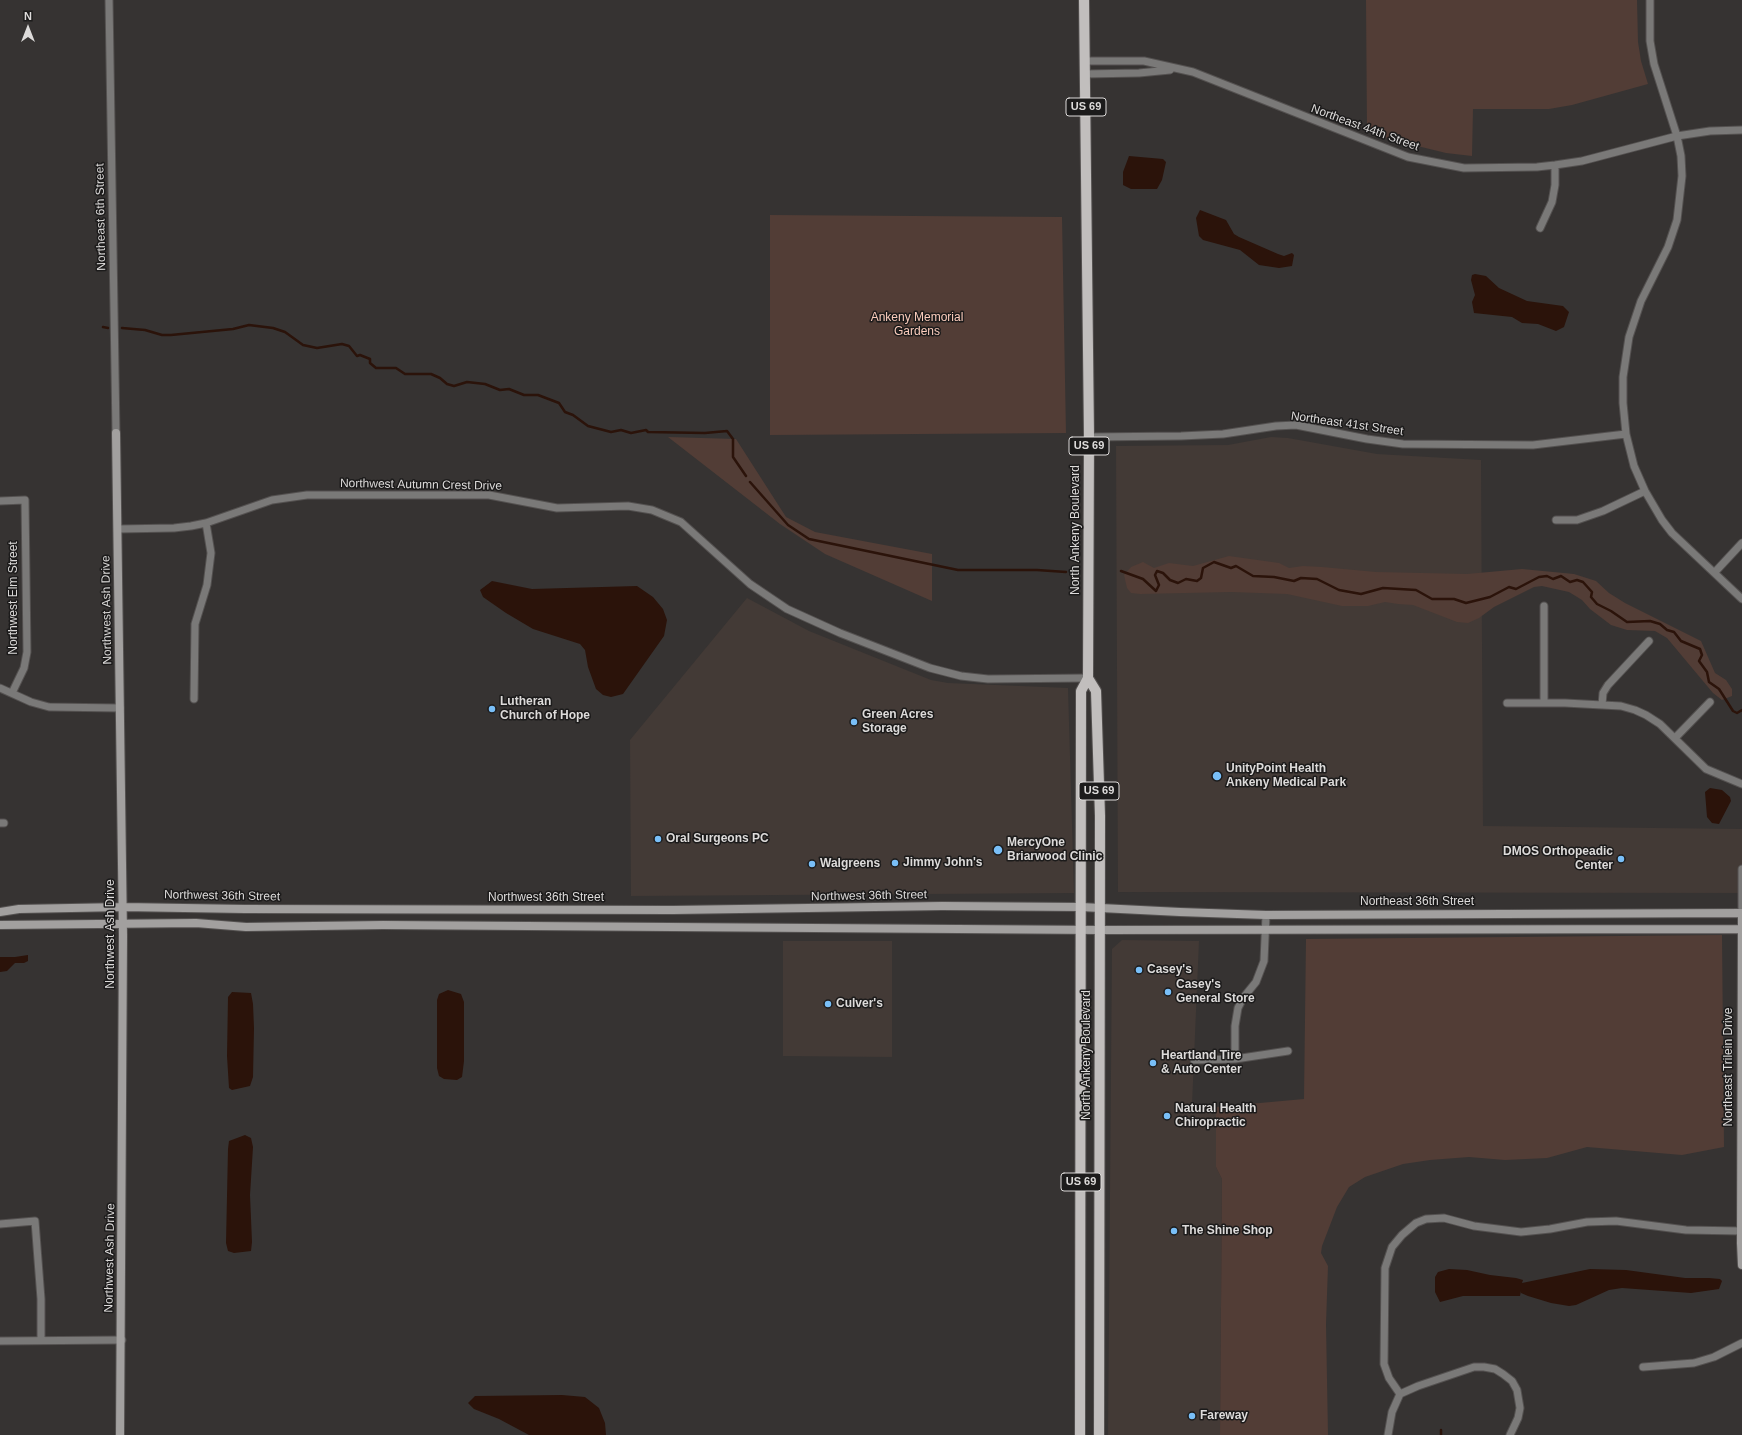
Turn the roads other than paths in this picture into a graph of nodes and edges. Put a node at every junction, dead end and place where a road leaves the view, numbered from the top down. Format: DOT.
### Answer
graph roads {
  1 [pos="109,0"];
  2 [pos="1084,0"];
  3 [pos="1650,0"];
  4 [pos="1085,61"];
  5 [pos="1177,69"];
  6 [pos="1085,74"];
  7 [pos="1742,130"];
  8 [pos="1676,136"];
  9 [pos="1555,165"];
  10 [pos="1540,228"];
  11 [pos="116,433"];
  12 [pos="1626,434"];
  13 [pos="1089,437"];
  14 [pos="1645,491"];
  15 [pos="0,501"];
  16 [pos="1556,520"];
  17 [pos="206,523"];
  18 [pos="118,529"];
  19 [pos="1742,543"];
  20 [pos="1715,572"];
  21 [pos="1742,599"];
  22 [pos="1544,606"];
  23 [pos="1649,641"];
  24 [pos="1088,678"];
  25 [pos="0,688"];
  26 [pos="12,693"];
  27 [pos="194,699"];
  28 [pos="1544,702"];
  29 [pos="1710,702"];
  30 [pos="1507,703"];
  31 [pos="1602,705"];
  32 [pos="120,708"];
  33 [pos="1675,738"];
  34 [pos="1742,784"];
  35 [pos="1742,870"];
  36 [pos="122,907"];
  37 [pos="1091,907"];
  38 [pos="0,912"];
  39 [pos="1742,913"];
  40 [pos="1266,915"];
  41 [pos="123,924"];
  42 [pos="0,925"];
  43 [pos="1266,929"];
  44 [pos="1741,929"];
  45 [pos="1091,930"];
  46 [pos="1288,1051"];
  47 [pos="1235,1059"];
  48 [pos="1194,1060"];
  49 [pos="0,1224"];
  50 [pos="1741,1231"];
  51 [pos="1742,1265"];
  52 [pos="41,1340"];
  53 [pos="122,1340"];
  54 [pos="0,1341"];
  55 [pos="1742,1343"];
  56 [pos="1642,1367"];
  57 [pos="1400,1394"];
  58 [pos="120,1435"];
  59 [pos="1080,1435"];
  60 [pos="1099,1435"];
  61 [pos="1388,1435"];
  62 [pos="1510,1435"];
  1 -- 11 [label="street, Northeast 6th Street"];
  2 -- 4 [label="main road, US 69"];
  3 -- 8 [label="street"];
  4 -- 5 [label="street, Northeast 44th Street"];
  4 -- 6 [label="main road, US 69"];
  5 -- 6 [label="street, Northeast 44th Street"];
  5 -- 9 [label="street, Northeast 44th Street"];
  6 -- 13 [label="main road, North Ankeny Boulevard / US 69"];
  7 -- 8 [label="street, Northeast 44th Street"];
  8 -- 9 [label="street, Northeast 44th Street"];
  8 -- 12 [label="street"];
  9 -- 10 [label="street"];
  11 -- 18 [label="main road, Northwest Ash Drive"];
  12 -- 13 [label="street, Northeast 41st Street"];
  12 -- 14 [label="street"];
  13 -- 24 [label="main road, North Ankeny Boulevard / US 69"];
  14 -- 16 [label="street"];
  14 -- 20 [label="street"];
  15 -- 26 [label="street, Northwest Elm Street"];
  17 -- 18 [label="street, Northwest Autumn Crest Drive"];
  17 -- 24 [label="street, Northwest Autumn Crest Drive"];
  17 -- 27 [label="street"];
  18 -- 32 [label="main road, Northwest Ash Drive"];
  19 -- 20 [label="street"];
  20 -- 21 [label="street"];
  22 -- 28 [label="street"];
  23 -- 31 [label="street"];
  24 -- 37 [label="main road, North Ankeny Boulevard / US 69"];
  24 -- 37 [label="main road, North Ankeny Boulevard / US 69"];
  25 -- 26 [label="street"];
  26 -- 32 [label="street"];
  28 -- 30 [label="street"];
  28 -- 31 [label="street"];
  29 -- 33 [label="street"];
  31 -- 33 [label="street"];
  32 -- 36 [label="main road, Northwest Ash Drive"];
  33 -- 34 [label="street"];
  35 -- 39 [label="street, Northeast Trilein Drive"];
  36 -- 37 [label="main road, Northwest 36th Street"];
  36 -- 38 [label="main road, Northwest 36th Street"];
  36 -- 41 [label="main road, Northwest Ash Drive"];
  37 -- 40 [label="main road, Northeast 36th Street"];
  37 -- 45 [label="main road, North Ankeny Boulevard / US 69"];
  37 -- 45 [label="main road, North Ankeny Boulevard / US 69"];
  39 -- 40 [label="main road, Northeast 36th Street"];
  39 -- 44 [label="main road, Northeast Trilein Drive"];
  40 -- 43 [label="street"];
  41 -- 42 [label="main road"];
  41 -- 45 [label="main road"];
  41 -- 53 [label="main road, Northwest Ash Drive"];
  43 -- 44 [label="main road"];
  43 -- 45 [label="main road"];
  43 -- 47 [label="street"];
  44 -- 50 [label="main road, Northeast Trilein Drive"];
  45 -- 59 [label="main road, North Ankeny Boulevard / US 69"];
  45 -- 60 [label="main road, North Ankeny Boulevard / US 69"];
  46 -- 47 [label="street"];
  47 -- 48 [label="street"];
  49 -- 52 [label="street"];
  50 -- 51 [label="main road, Northeast Trilein Drive"];
  50 -- 57 [label="street"];
  52 -- 53 [label="street"];
  52 -- 54 [label="street"];
  53 -- 58 [label="main road, Northwest Ash Drive"];
  55 -- 56 [label="street"];
  57 -- 61 [label="street"];
  57 -- 62 [label="street"];
}
